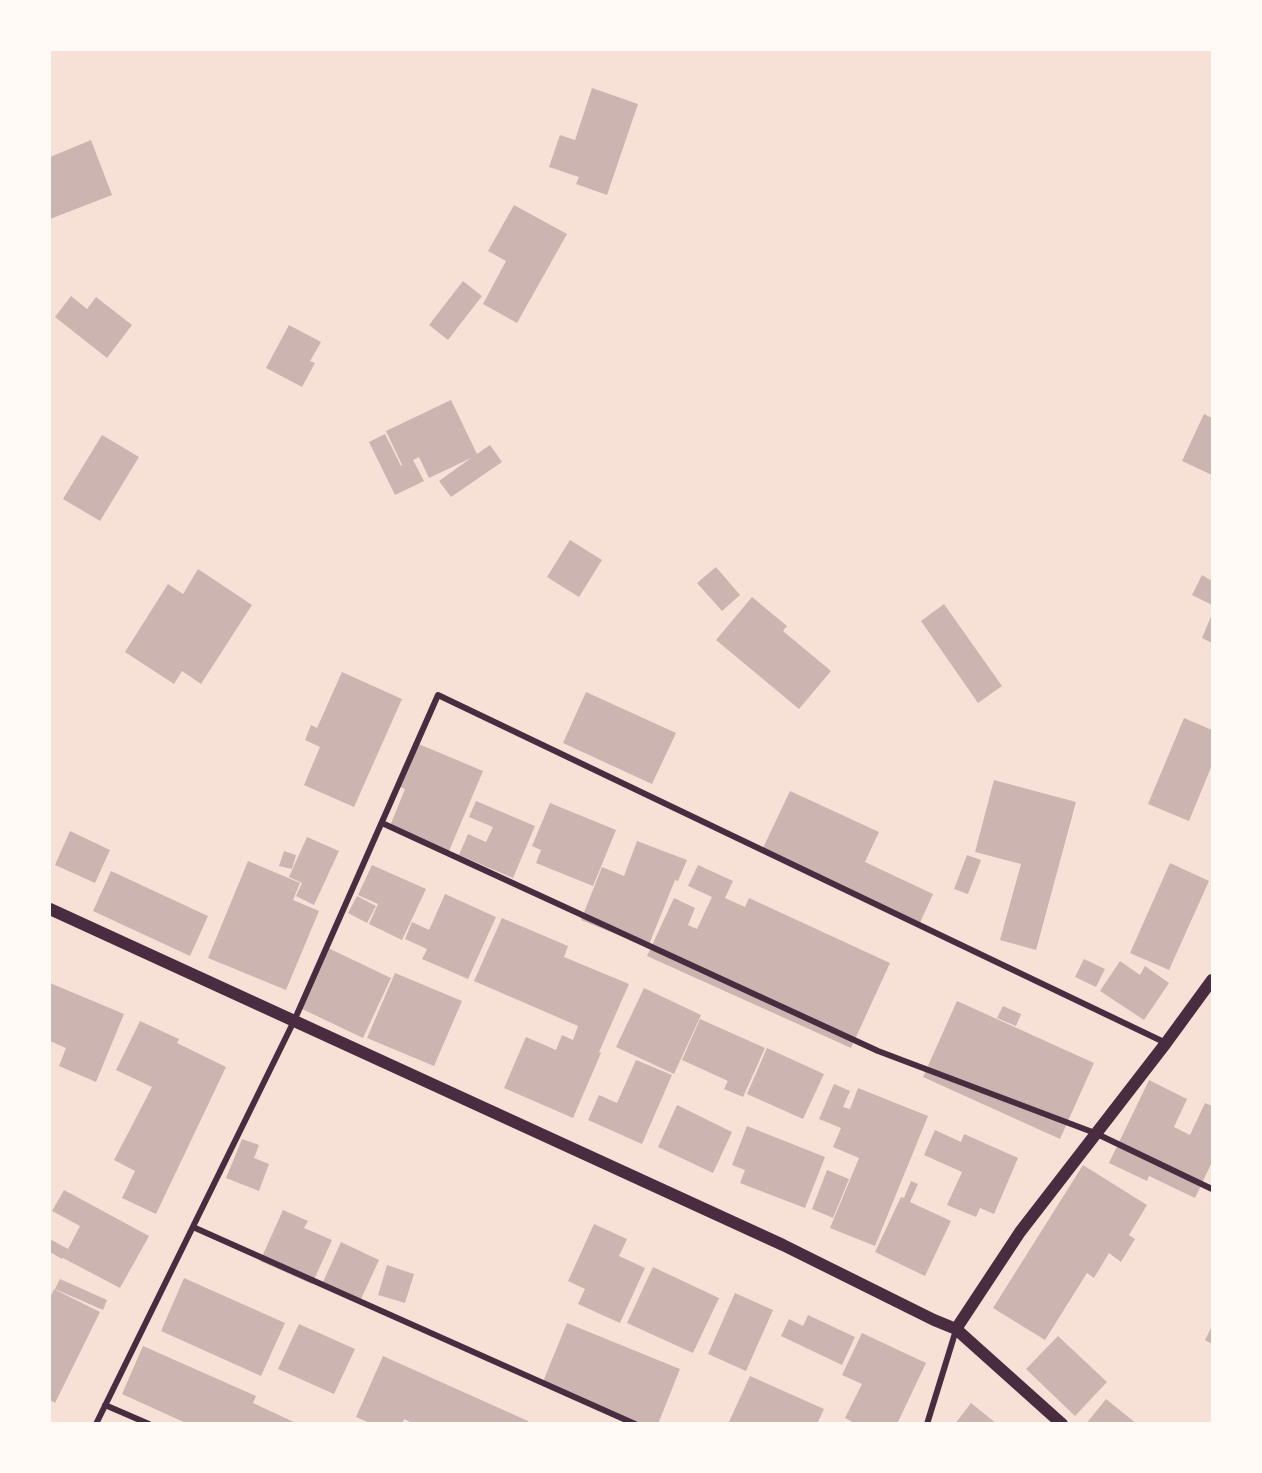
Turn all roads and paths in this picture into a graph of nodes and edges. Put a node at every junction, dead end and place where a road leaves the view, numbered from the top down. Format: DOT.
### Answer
graph roads {
  1 [pos="381,823"];
  2 [pos="50,909"];
  3 [pos="1212,980"];
  4 [pos="294,1021"];
  5 [pos="1166,1043"];
  6 [pos="1095,1133"];
  7 [pos="1212,1189"];
  8 [pos="193,1227"];
  9 [pos="956,1329"];
  10 [pos="105,1405"];
  11 [pos="96,1424"];
  12 [pos="149,1424"];
  13 [pos="635,1424"];
  14 [pos="927,1424"];
  15 [pos="1062,1424"];
  1 -- 4 [label="street"];
  1 -- 5 [label="street"];
  1 -- 6 [label="street"];
  2 -- 4 [label="main road"];
  3 -- 5 [label="main road"];
  4 -- 8 [label="street"];
  4 -- 9 [label="main road"];
  5 -- 6 [label="main road"];
  6 -- 7 [label="street"];
  6 -- 9 [label="main road"];
  8 -- 10 [label="street"];
  8 -- 13 [label="street"];
  9 -- 14 [label="street"];
  9 -- 15 [label="main road"];
  10 -- 11 [label="street"];
  10 -- 12 [label="street"];
}
